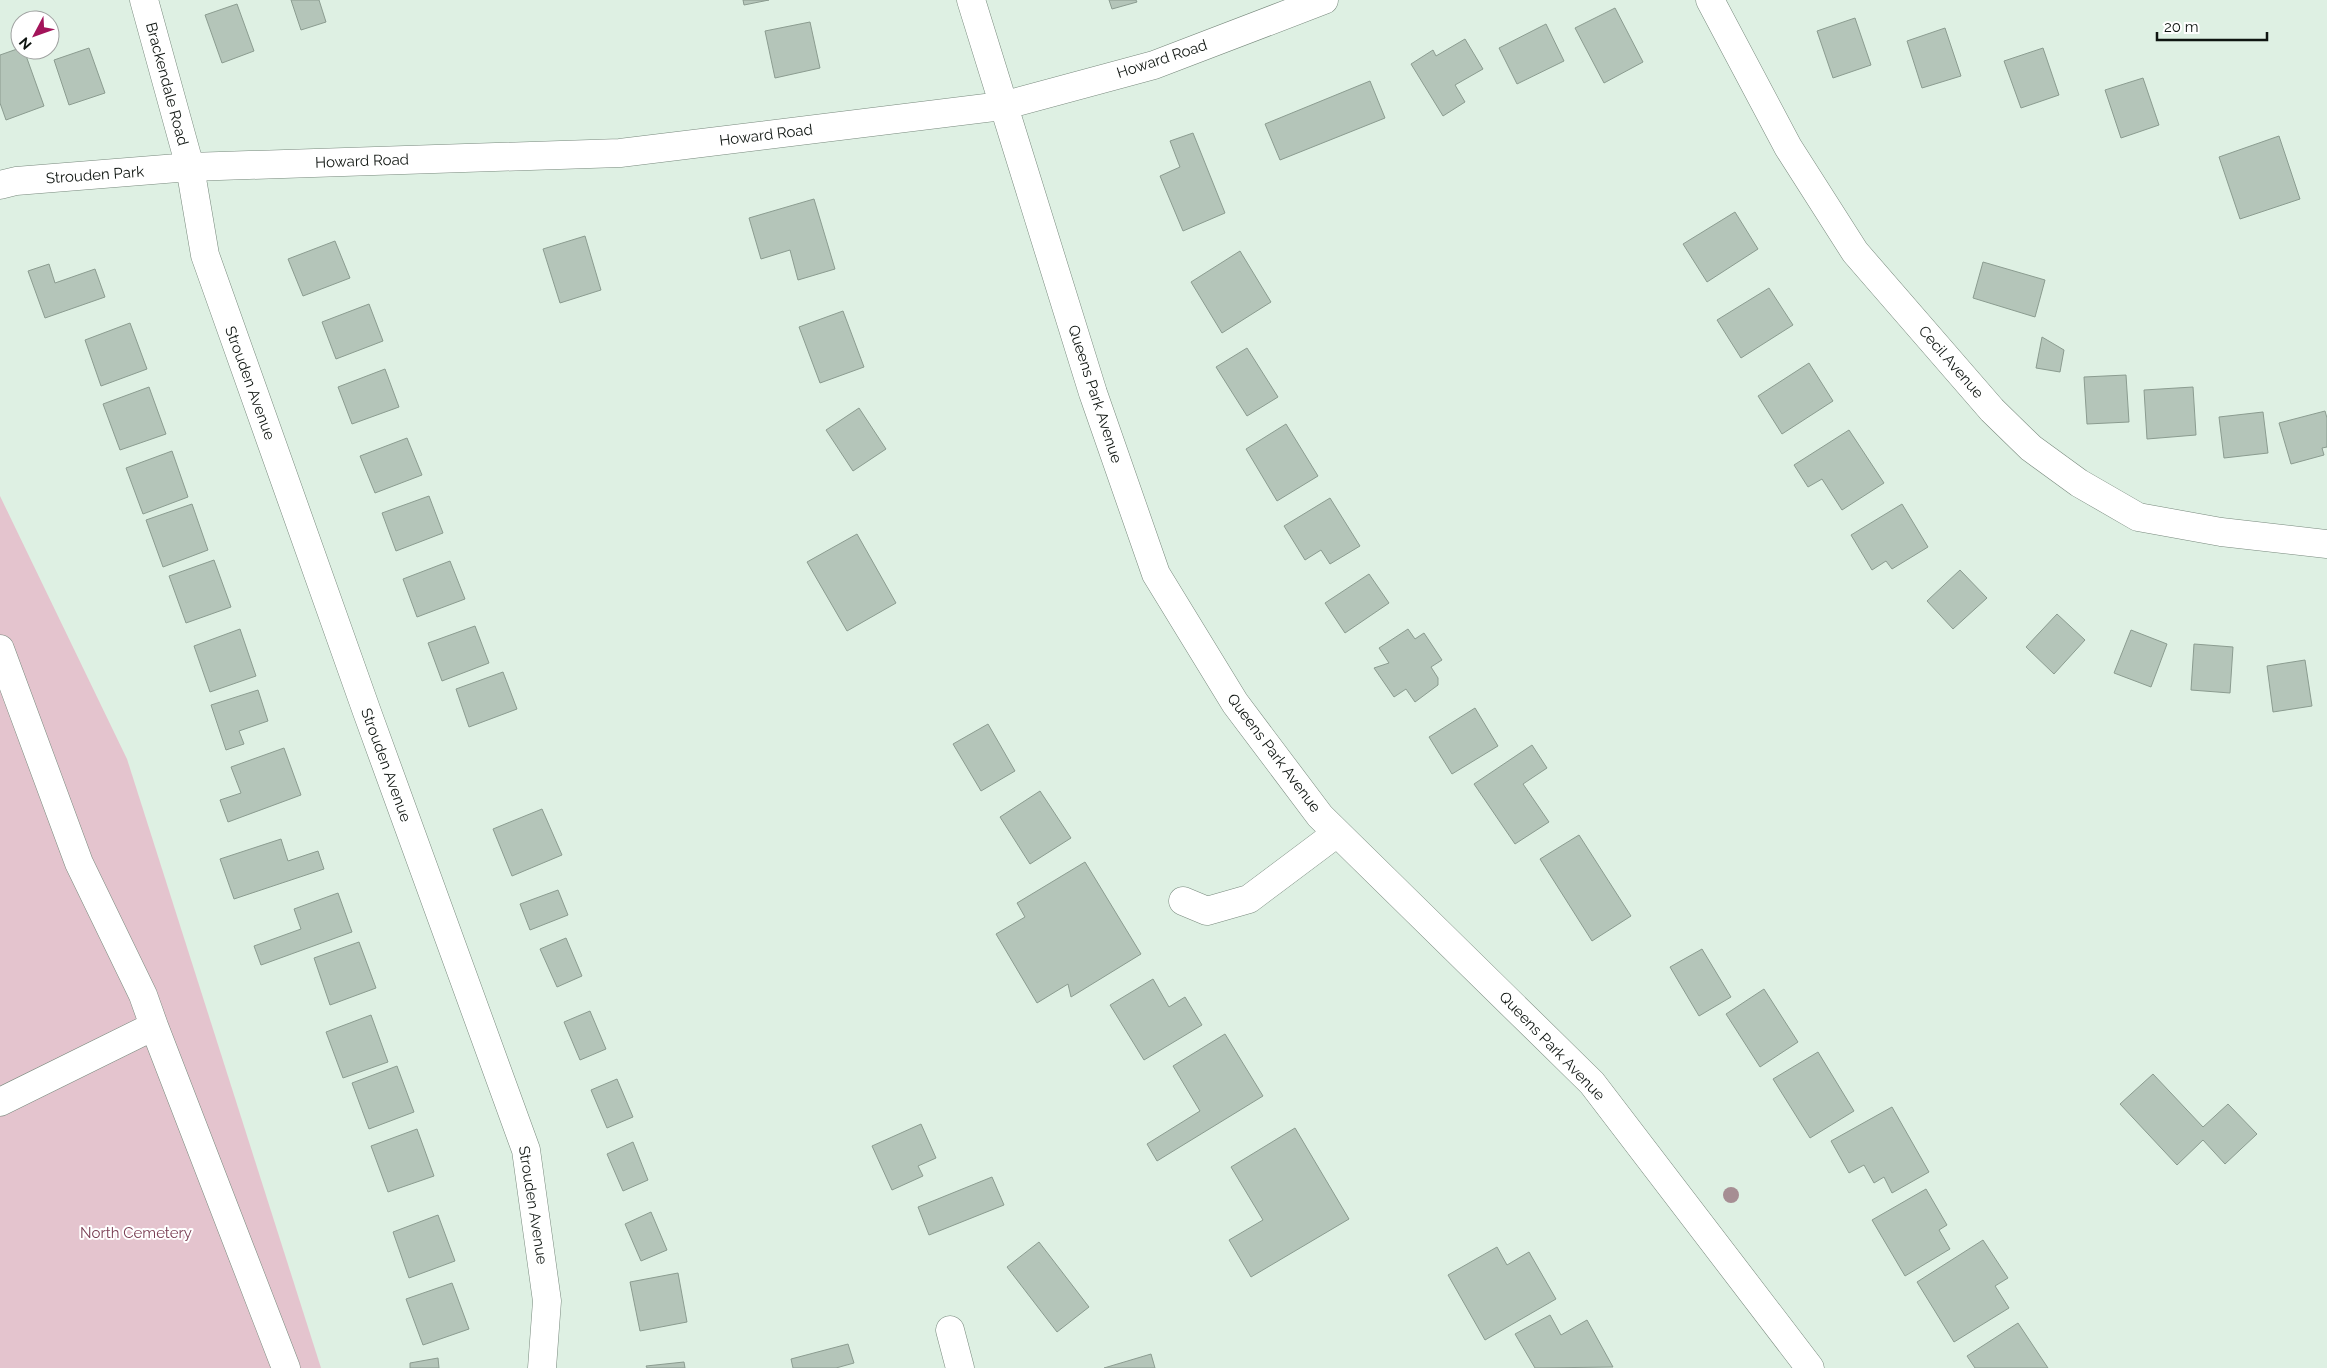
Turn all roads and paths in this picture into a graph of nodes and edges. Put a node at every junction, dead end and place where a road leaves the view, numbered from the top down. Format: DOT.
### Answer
graph roads {
  1 [pos="144,0"];
  2 [pos="971,0"];
  3 [pos="1324,0"];
  4 [pos="1710,0"];
  5 [pos="1002,106"];
  6 [pos="190,167"];
  7 [pos="0,185"];
  8 [pos="2327,544"];
  9 [pos="0,649"];
  10 [pos="1337,833"];
  11 [pos="1183,901"];
  12 [pos="154,1026"];
  13 [pos="0,1102"];
  14 [pos="950,1330"];
  15 [pos="286,1368"];
  16 [pos="542,1368"];
  17 [pos="960,1368"];
  18 [pos="1810,1368"];
  1 -- 6 [label="street, Brackendale Road"];
  2 -- 5 [label="street, Queens Park Avenue"];
  3 -- 5 [label="street, Howard Road"];
  4 -- 8 [label="street, Cecil Avenue"];
  5 -- 6 [label="street, Howard Road"];
  5 -- 10 [label="street, Queens Park Avenue"];
  6 -- 7 [label="street, Strouden Park"];
  6 -- 16 [label="street, Strouden Avenue"];
  9 -- 12 [label="street"];
  10 -- 11 [label="street"];
  10 -- 18 [label="street, Queens Park Avenue"];
  12 -- 13 [label="street"];
  12 -- 15 [label="street"];
  14 -- 17 [label="street"];
}
